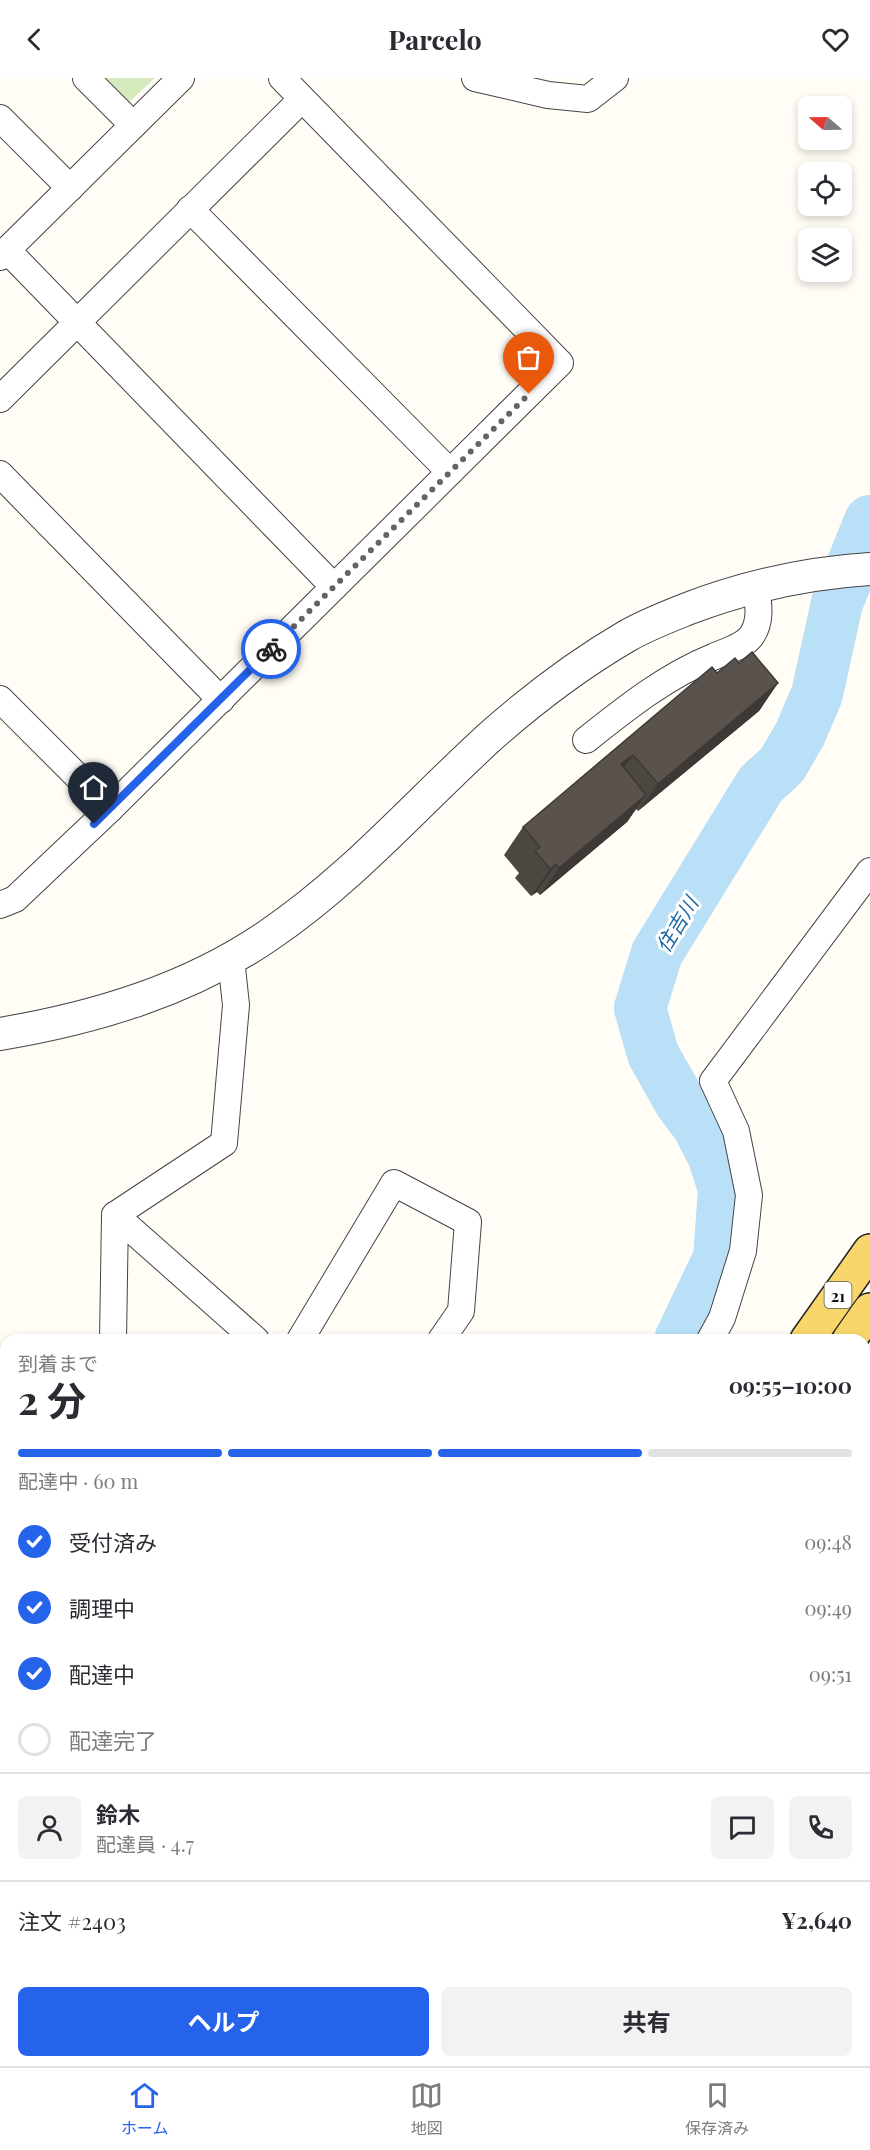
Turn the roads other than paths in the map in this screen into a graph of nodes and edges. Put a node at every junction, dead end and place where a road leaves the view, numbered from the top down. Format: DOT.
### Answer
graph roads {
  1 [pos="86,78"];
  2 [pos="181,78"];
  3 [pos="282,78"];
  4 [pos="475,78"];
  5 [pos="615,78"];
  6 [pos="302,99"];
  7 [pos="0,118"];
  8 [pos="133,125"];
  9 [pos="70,188"];
  10 [pos="190,210"];
  11 [pos="3,253"];
  12 [pos="78,322"];
  13 [pos="0,399"];
  14 [pos="450,472"];
  15 [pos="0,474"];
  16 [pos="870,569"];
  17 [pos="334,586"];
  18 [pos="756,586"];
  19 [pos="0,699"];
  20 [pos="221,700"];
  21 [pos="586,740"];
  22 [pos="110,809"];
  23 [pos="870,871"];
  24 [pos="0,905"];
  25 [pos="231,959"];
  26 [pos="0,1035"];
  27 [pos="115,1215"];
  28 [pos="870,1251"];
  29 [pos="870,1310"];
  30 [pos="113,1334"];
  31 [pos="249,1334"];
  32 [pos="304,1334"];
  33 [pos="445,1334"];
  34 [pos="713,1334"];
  35 [pos="811,1334"];
  36 [pos="853,1334"];
  1 -- 8 [label="street"];
  2 -- 8 [label="street"];
  3 -- 6 [label="street"];
  4 -- 5 [label="street"];
  6 -- 10 [label="street"];
  6 -- 14 [label="street"];
  7 -- 9 [label="street"];
  8 -- 9 [label="street"];
  9 -- 11 [label="street"];
  10 -- 12 [label="street"];
  10 -- 14 [label="street"];
  11 -- 12 [label="street"];
  12 -- 13 [label="street"];
  12 -- 17 [label="street"];
  14 -- 17 [label="street"];
  15 -- 20 [label="street"];
  16 -- 18 [label="street"];
  17 -- 20 [label="street"];
  18 -- 21 [label="street"];
  18 -- 25 [label="street"];
  19 -- 22 [label="street"];
  20 -- 22 [label="street"];
  22 -- 24 [label="street"];
  23 -- 34 [label="street"];
  25 -- 26 [label="street"];
  25 -- 27 [label="street"];
  27 -- 30 [label="street"];
  27 -- 31 [label="street"];
  28 -- 35 [label="main road, 21"];
  29 -- 36 [label="main road, 21"];
  32 -- 33 [label="street"];
}
